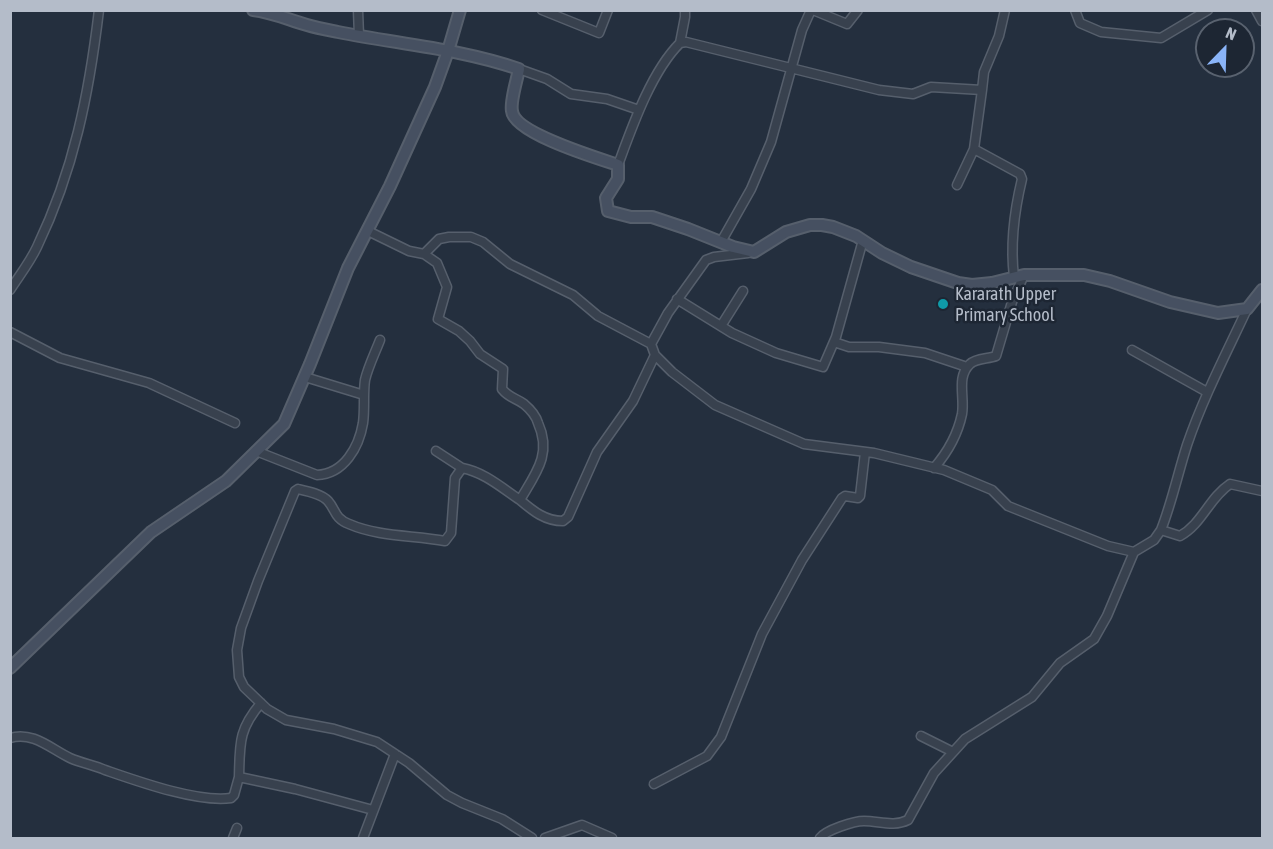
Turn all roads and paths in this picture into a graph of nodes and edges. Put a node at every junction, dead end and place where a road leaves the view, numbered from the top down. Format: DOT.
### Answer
graph roads {
  1 [pos="99,10"];
  2 [pos="254,10"];
  3 [pos="358,10"];
  4 [pos="460,10"];
  5 [pos="542,10"];
  6 [pos="608,10"];
  7 [pos="685,10"];
  8 [pos="812,10"];
  9 [pos="858,10"];
  10 [pos="1005,10"];
  11 [pos="1075,10"];
  12 [pos="1208,10"];
  13 [pos="1256,10"];
  14 [pos="264,11"];
  15 [pos="1263,21"];
  16 [pos="599,33"];
  17 [pos="359,36"];
  18 [pos="680,43"];
  19 [pos="596,44"];
  20 [pos="448,51"];
  21 [pos="519,69"];
  22 [pos="790,69"];
  23 [pos="982,90"];
  24 [pos="639,110"];
  25 [pos="974,149"];
  26 [pos="618,165"];
  27 [pos="957,184"];
  28 [pos="368,231"];
  29 [pos="863,240"];
  30 [pos="721,242"];
  31 [pos="754,252"];
  32 [pos="424,254"];
  33 [pos="1019,276"];
  34 [pos="10,290"];
  35 [pos="1263,290"];
  36 [pos="743,291"];
  37 [pos="677,299"];
  38 [pos="1246,309"];
  39 [pos="721,326"];
  40 [pos="10,332"];
  41 [pos="380,340"];
  42 [pos="834,342"];
  43 [pos="651,344"];
  44 [pos="1132,350"];
  45 [pos="655,355"];
  46 [pos="967,367"];
  47 [pos="304,377"];
  48 [pos="1207,392"];
  49 [pos="364,395"];
  50 [pos="235,423"];
  51 [pos="256,451"];
  52 [pos="436,451"];
  53 [pos="866,452"];
  54 [pos="462,468"];
  55 [pos="934,468"];
  56 [pos="1263,491"];
  57 [pos="520,500"];
  58 [pos="1161,530"];
  59 [pos="1134,552"];
  60 [pos="10,668"];
  61 [pos="261,703"];
  62 [pos="921,736"];
  63 [pos="10,738"];
  64 [pos="953,752"];
  65 [pos="395,754"];
  66 [pos="239,777"];
  67 [pos="654,784"];
  68 [pos="373,810"];
  69 [pos="237,828"];
  70 [pos="233,838"];
  71 [pos="363,838"];
  72 [pos="532,838"];
  73 [pos="545,838"];
  74 [pos="612,838"];
  75 [pos="820,838"];
  1 -- 34 [label="street"];
  2 -- 14 [label="main road"];
  3 -- 17 [label="street"];
  4 -- 20 [label="main road"];
  5 -- 16 [label="street"];
  6 -- 16 [label="street"];
  7 -- 18 [label="street"];
  8 -- 9 [label="street"];
  8 -- 22 [label="street"];
  10 -- 23 [label="street"];
  11 -- 12 [label="street"];
  13 -- 15 [label="street"];
  14 -- 17 [label="main road"];
  16 -- 19 [label="street"];
  17 -- 20 [label="main road"];
  18 -- 22 [label="street"];
  18 -- 24 [label="street"];
  20 -- 21 [label="main road"];
  20 -- 28 [label="main road"];
  21 -- 24 [label="street"];
  21 -- 26 [label="main road"];
  22 -- 23 [label="street"];
  22 -- 30 [label="street"];
  23 -- 25 [label="street"];
  24 -- 26 [label="street"];
  25 -- 27 [label="street"];
  25 -- 33 [label="street"];
  26 -- 30 [label="main road"];
  28 -- 32 [label="street"];
  28 -- 47 [label="main road"];
  29 -- 31 [label="main road"];
  29 -- 33 [label="main road"];
  29 -- 42 [label="street"];
  30 -- 31 [label="main road"];
  31 -- 37 [label="street"];
  32 -- 43 [label="street"];
  32 -- 57 [label="street"];
  33 -- 38 [label="main road"];
  33 -- 46 [label="street"];
  35 -- 38 [label="main road"];
  36 -- 39 [label="street"];
  37 -- 39 [label="street"];
  37 -- 43 [label="street"];
  38 -- 48 [label="street"];
  39 -- 42 [label="street"];
  40 -- 50 [label="street"];
  41 -- 49 [label="street"];
  42 -- 46 [label="street"];
  43 -- 45 [label="street"];
  44 -- 48 [label="street"];
  45 -- 53 [label="street"];
  45 -- 57 [label="street"];
  46 -- 55 [label="street"];
  47 -- 49 [label="street"];
  47 -- 51 [label="main road"];
  48 -- 58 [label="street"];
  49 -- 51 [label="street"];
  51 -- 60 [label="main road"];
  52 -- 54 [label="street"];
  53 -- 55 [label="street"];
  53 -- 67 [label="street"];
  54 -- 57 [label="street"];
  54 -- 61 [label="street"];
  55 -- 59 [label="street"];
  56 -- 58 [label="street"];
  58 -- 59 [label="street"];
  59 -- 64 [label="street"];
  61 -- 65 [label="street"];
  61 -- 66 [label="street"];
  62 -- 64 [label="street"];
  63 -- 66 [label="street"];
  64 -- 75 [label="street"];
  65 -- 68 [label="street"];
  65 -- 72 [label="street"];
  66 -- 68 [label="street"];
  68 -- 71 [label="street"];
  69 -- 70 [label="street"];
  73 -- 74 [label="street"];
}
